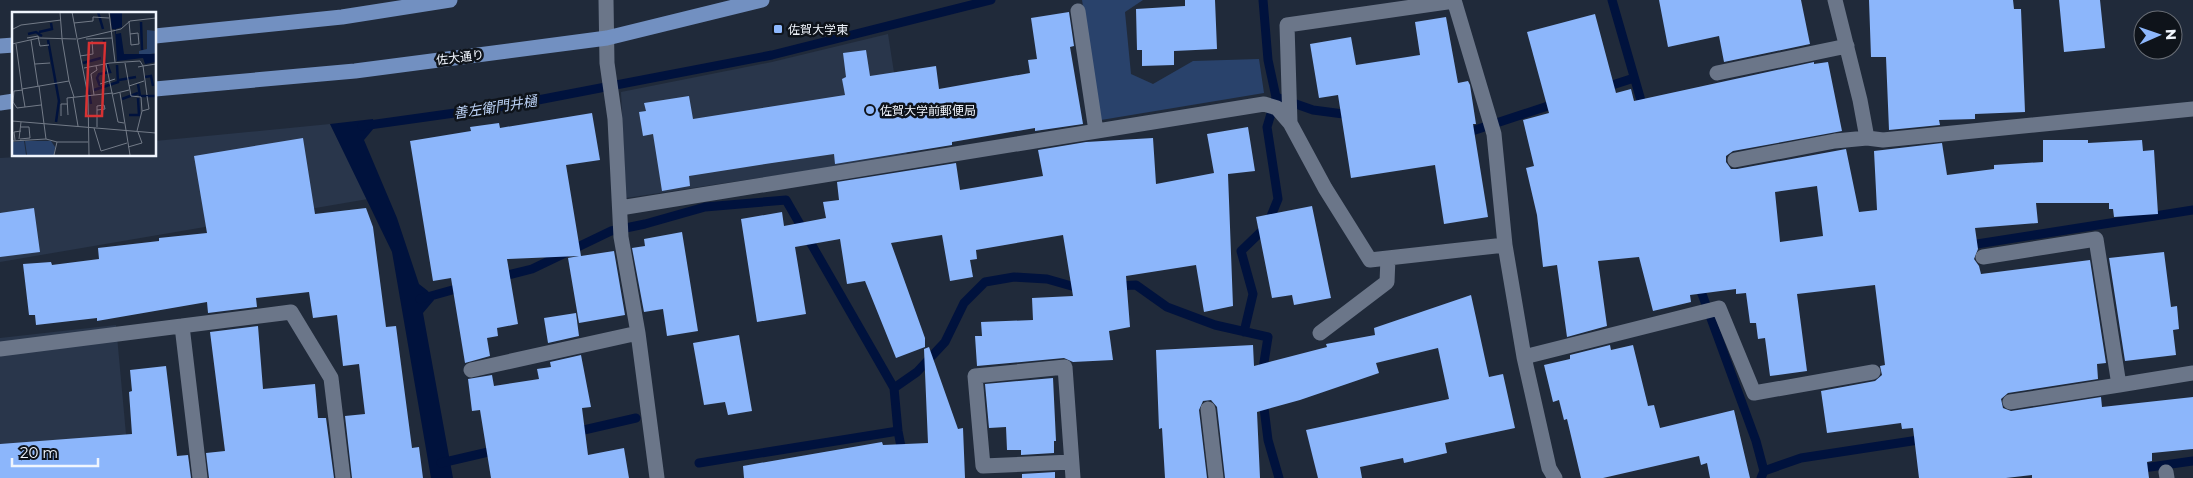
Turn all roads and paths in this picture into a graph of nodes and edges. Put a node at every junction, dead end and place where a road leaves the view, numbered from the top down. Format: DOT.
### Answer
graph roads {
  1 [pos="450,0"];
  2 [pos="606,0"];
  3 [pos="762,0"];
  4 [pos="1454,0"];
  5 [pos="1835,0"];
  6 [pos="1078,11"];
  7 [pos="156,36"];
  8 [pos="607,38"];
  9 [pos="1847,46"];
  10 [pos="1717,73"];
  11 [pos="156,89"];
  12 [pos="1282,108"];
  13 [pos="2193,109"];
  14 [pos="1096,131"];
  15 [pos="1867,138"];
  16 [pos="1736,160"];
  17 [pos="620,214"];
  18 [pos="1505,245"];
  19 [pos="1983,257"];
  20 [pos="1388,258"];
  21 [pos="182,326"];
  22 [pos="638,333"];
  23 [pos="1320,333"];
  24 [pos="0,349"];
  25 [pos="1524,357"];
  26 [pos="471,370"];
  27 [pos="1873,372"];
  28 [pos="2193,373"];
  29 [pos="2119,385"];
  30 [pos="2010,402"];
  31 [pos="1208,409"];
  32 [pos="1070,462"];
  33 [pos="200,478"];
  34 [pos="343,478"];
  35 [pos="657,478"];
  36 [pos="1073,478"];
  37 [pos="1216,478"];
  38 [pos="1554,478"];
  1 -- 7 [label="main road"];
  2 -- 8 [label="street"];
  3 -- 8 [label="main road, 佐大通り"];
  4 -- 12 [label="street"];
  4 -- 18 [label="street"];
  5 -- 9 [label="street"];
  6 -- 14 [label="street"];
  8 -- 11 [label="main road, 佐大通り"];
  8 -- 17 [label="street"];
  9 -- 10 [label="street"];
  9 -- 15 [label="street"];
  12 -- 14 [label="street"];
  12 -- 20 [label="street"];
  13 -- 15 [label="street"];
  14 -- 17 [label="street"];
  15 -- 16 [label="street"];
  17 -- 22 [label="street"];
  18 -- 20 [label="street"];
  18 -- 25 [label="street"];
  19 -- 29 [label="street"];
  20 -- 23 [label="street"];
  21 -- 24 [label="street"];
  21 -- 33 [label="street"];
  21 -- 34 [label="street"];
  22 -- 26 [label="street"];
  22 -- 35 [label="street"];
  25 -- 27 [label="street"];
  25 -- 38 [label="street"];
  28 -- 29 [label="street"];
  29 -- 30 [label="street"];
  31 -- 37 [label="street"];
  32 -- 32 [label="street"];
  32 -- 36 [label="street"];
}
